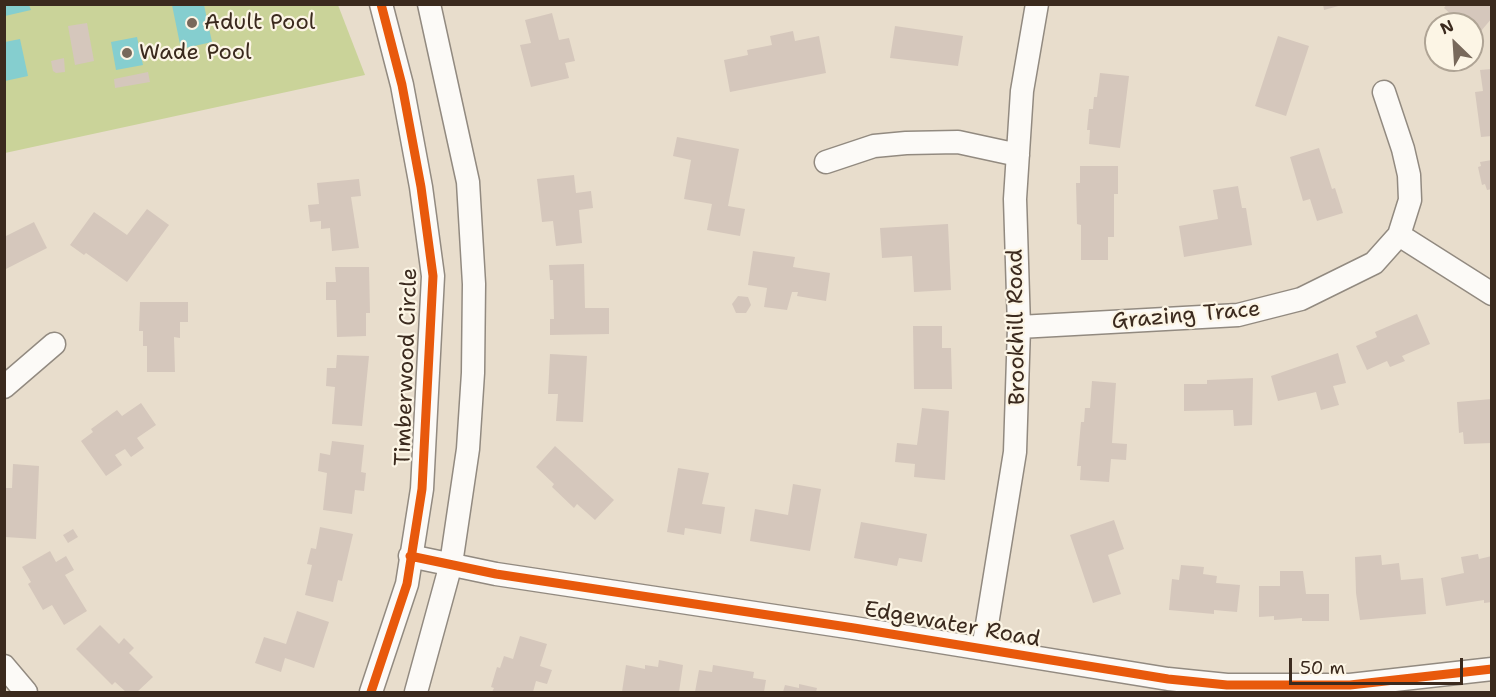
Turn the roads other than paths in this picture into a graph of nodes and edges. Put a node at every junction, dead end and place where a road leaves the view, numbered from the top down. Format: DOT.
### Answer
graph roads {
  1 [pos="381,4"];
  2 [pos="429,4"];
  3 [pos="1038,4"];
  4 [pos="1384,92"];
  5 [pos="1018,155"];
  6 [pos="826,162"];
  7 [pos="1399,236"];
  8 [pos="1491,294"];
  9 [pos="1019,327"];
  10 [pos="54,344"];
  11 [pos="4,387"];
  12 [pos="410,556"];
  13 [pos="451,564"];
  14 [pos="983,649"];
  15 [pos="1487,670"];
  16 [pos="7,674"];
  17 [pos="26,693"];
  18 [pos="371,693"];
  19 [pos="416,693"];
  20 [pos="1462,693"];
  1 -- 12 [label="street, Timberwood Circle"];
  2 -- 13 [label="street"];
  3 -- 5 [label="street, Brookhill Road"];
  4 -- 7 [label="street, Grazing Trace"];
  5 -- 6 [label="street"];
  5 -- 9 [label="street, Brookhill Road"];
  7 -- 8 [label="street"];
  7 -- 9 [label="street, Grazing Trace"];
  9 -- 14 [label="street, Brookhill Road"];
  10 -- 11 [label="street"];
  12 -- 13 [label="street, Edgewater Road"];
  12 -- 18 [label="street, Timberwood Circle"];
  13 -- 14 [label="street, Edgewater Road"];
  13 -- 19 [label="street"];
  14 -- 15 [label="street, Edgewater Road"];
  15 -- 20 [label="street"];
  16 -- 17 [label="street"];
}
